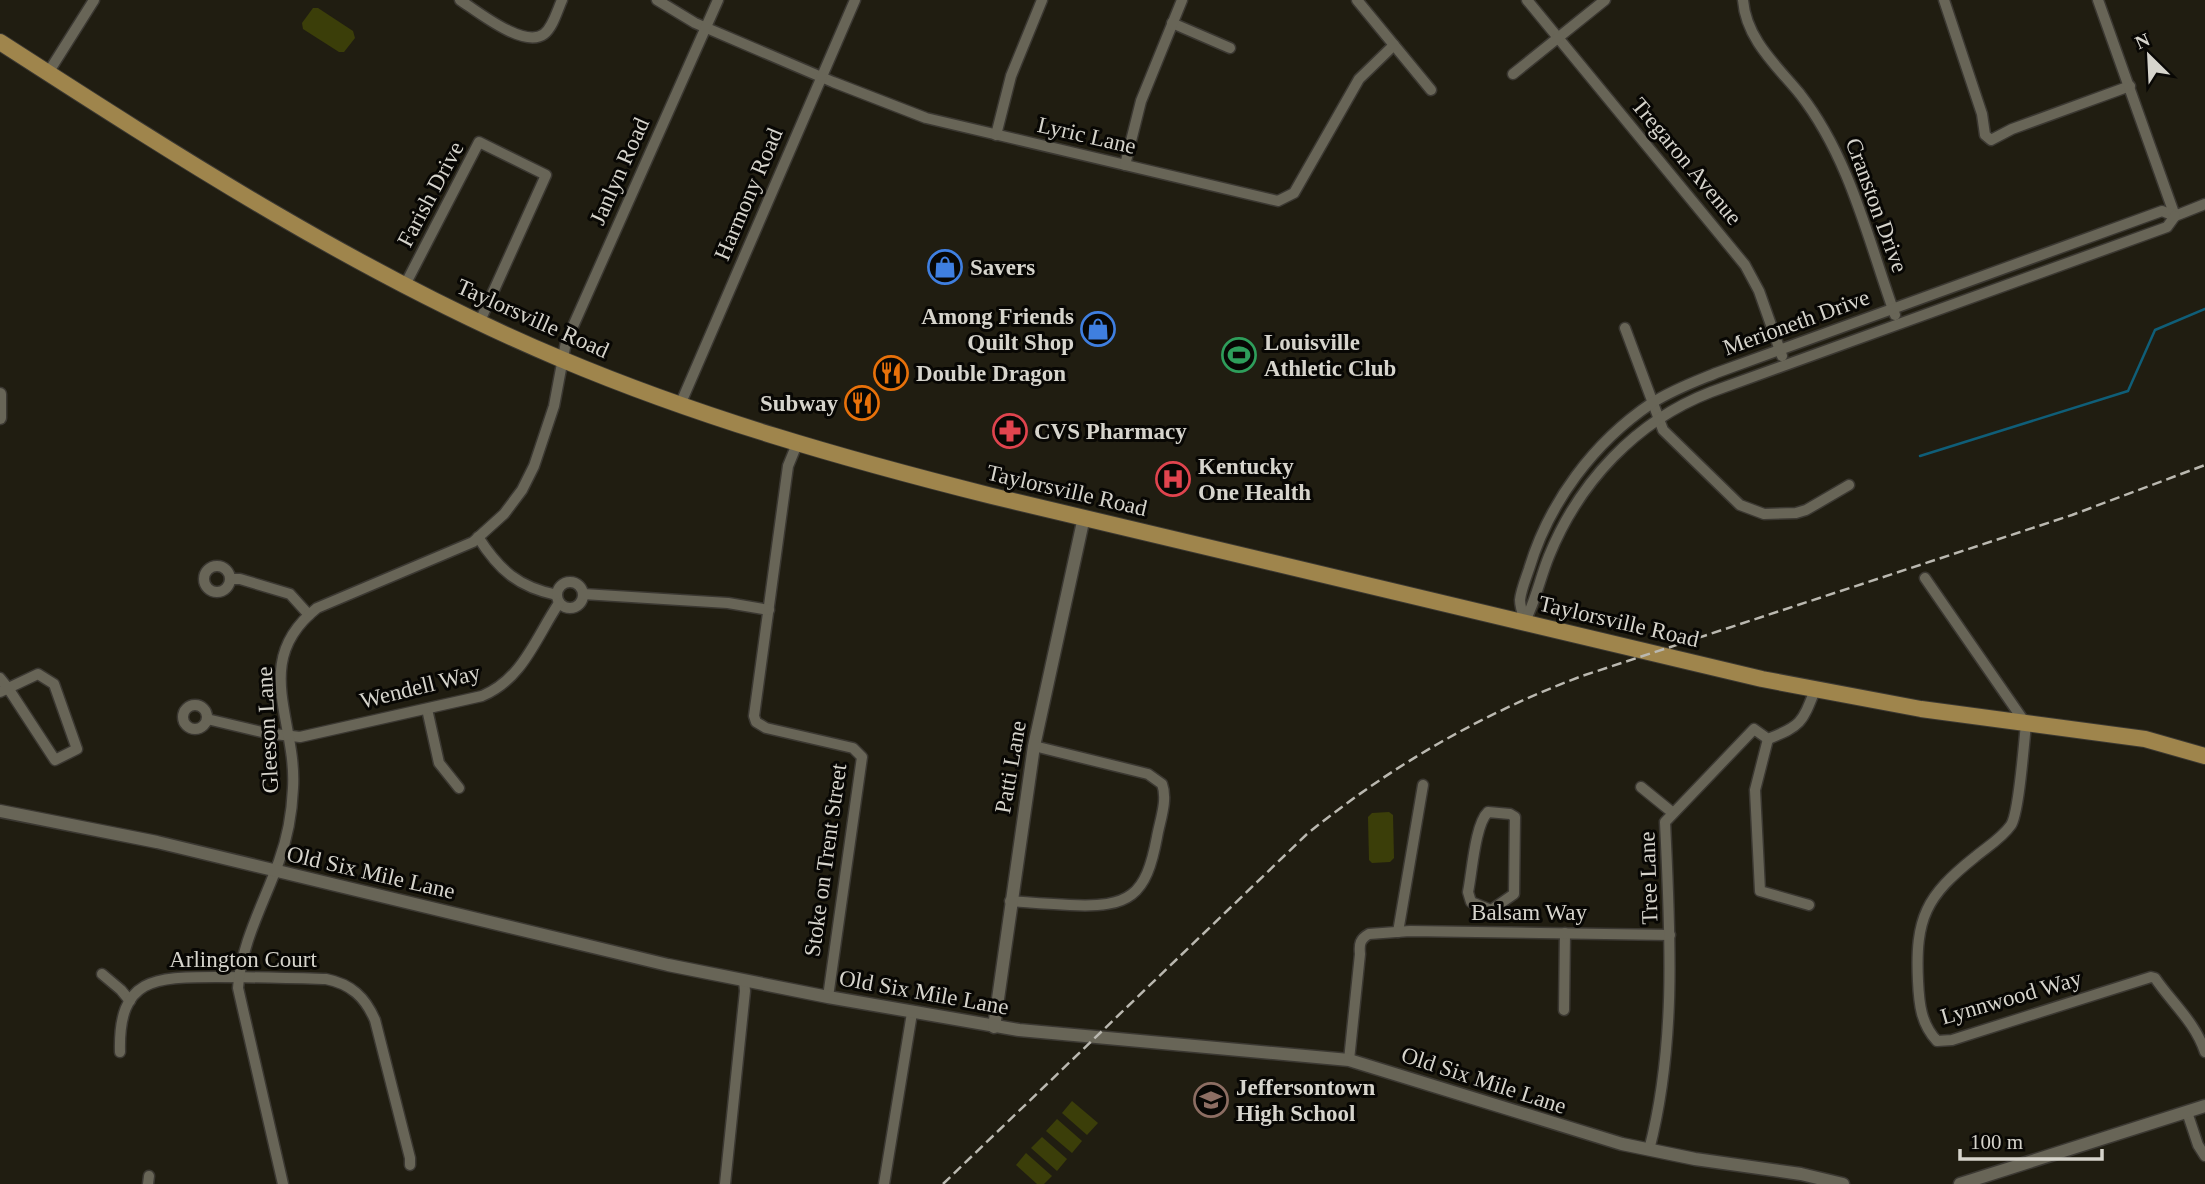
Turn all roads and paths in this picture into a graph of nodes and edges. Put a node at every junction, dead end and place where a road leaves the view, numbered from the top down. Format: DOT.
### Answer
graph roads {
  1 [pos="94,0"];
  2 [pos="460,0"];
  3 [pos="562,0"];
  4 [pos="657,0"];
  5 [pos="718,0"];
  6 [pos="855,0"];
  7 [pos="1042,0"];
  8 [pos="1182,0"];
  9 [pos="1357,0"];
  10 [pos="1527,0"];
  11 [pos="1605,0"];
  12 [pos="1743,0"];
  13 [pos="1944,0"];
  14 [pos="2098,0"];
  15 [pos="1172,23"];
  16 [pos="705,27"];
  17 [pos="1559,38"];
  18 [pos="0,42"];
  19 [pos="1394,45"];
  20 [pos="1230,48"];
  21 [pos="48,73"];
  22 [pos="1513,74"];
  23 [pos="822,77"];
  24 [pos="2130,86"];
  25 [pos="1431,90"];
  26 [pos="996,135"];
  27 [pos="1125,165"];
  28 [pos="2205,204"];
  29 [pos="2175,216"];
  30 [pos="405,285"];
  31 [pos="1893,309"];
  32 [pos="480,321"];
  33 [pos="1898,324"];
  34 [pos="1625,328"];
  35 [pos="1780,350"];
  36 [pos="563,360"];
  37 [pos="1785,366"];
  38 [pos="0,394"];
  39 [pos="1652,403"];
  40 [pos="680,405"];
  41 [pos="0,418"];
  42 [pos="1659,418"];
  43 [pos="797,444"];
  44 [pos="1849,485"];
  45 [pos="1084,517"];
  46 [pos="478,537"];
  47 [pos="1924,578"];
  48 [pos="230,579"];
  49 [pos="583,594"];
  50 [pos="558,598"];
  51 [pos="769,610"];
  52 [pos="309,615"];
  53 [pos="1525,621"];
  54 [pos="0,678"];
  55 [pos="4,690"];
  56 [pos="1815,690"];
  57 [pos="426,709"];
  58 [pos="207,719"];
  59 [pos="2026,724"];
  60 [pos="290,735"];
  61 [pos="1768,738"];
  62 [pos="1034,747"];
  63 [pos="2205,756"];
  64 [pos="1423,785"];
  65 [pos="1641,787"];
  66 [pos="459,788"];
  67 [pos="0,811"];
  68 [pos="1673,813"];
  69 [pos="275,870"];
  70 [pos="1010,901"];
  71 [pos="1809,905"];
  72 [pos="1492,910"];
  73 [pos="1393,932"];
  74 [pos="1492,933"];
  75 [pos="1565,933"];
  76 [pos="1670,935"];
  77 [pos="102,974"];
  78 [pos="239,976"];
  79 [pos="744,981"];
  80 [pos="828,997"];
  81 [pos="130,1001"];
  82 [pos="1564,1010"];
  83 [pos="912,1013"];
  84 [pos="994,1027"];
  85 [pos="120,1052"];
  86 [pos="2205,1052"];
  87 [pos="1349,1060"];
  88 [pos="2205,1106"];
  89 [pos="2187,1112"];
  90 [pos="1650,1150"];
  91 [pos="2205,1156"];
  92 [pos="410,1165"];
  93 [pos="283,1184"];
  94 [pos="725,1184"];
  95 [pos="884,1184"];
  96 [pos="1843,1184"];
  97 [pos="1960,1184"];
  1 -- 21 [label="street"];
  2 -- 3 [label="street"];
  4 -- 16 [label="street, Lyric Lane"];
  5 -- 16 [label="street, Janlyn Road"];
  6 -- 23 [label="street, Harmony Road"];
  7 -- 26 [label="street"];
  8 -- 15 [label="street"];
  9 -- 19 [label="street"];
  10 -- 17 [label="street, Tregaron Avenue"];
  11 -- 17 [label="street"];
  12 -- 31 [label="street, Cranston Drive"];
  13 -- 24 [label="street"];
  14 -- 24 [label="street"];
  15 -- 20 [label="street"];
  15 -- 27 [label="street"];
  16 -- 23 [label="street, Lyric Lane"];
  16 -- 36 [label="street, Janlyn Road"];
  17 -- 22 [label="street"];
  17 -- 35 [label="street, Tregaron Avenue"];
  18 -- 21 [label="main road, Taylorsville Road"];
  19 -- 25 [label="street"];
  19 -- 27 [label="street, Lyric Lane"];
  21 -- 30 [label="main road, Taylorsville Road"];
  23 -- 26 [label="street, Lyric Lane"];
  23 -- 40 [label="street, Harmony Road"];
  24 -- 29 [label="street"];
  26 -- 27 [label="street, Lyric Lane"];
  28 -- 29 [label="street, Merioneth Drive"];
  29 -- 31 [label="street, Merioneth Drive"];
  29 -- 33 [label="street"];
  30 -- 32 [label="main road, Taylorsville Road"];
  30 -- 32 [label="street, Farish Drive"];
  31 -- 33 [label="street, Cranston Drive"];
  31 -- 35 [label="street, Merioneth Drive"];
  32 -- 36 [label="main road, Taylorsville Road"];
  33 -- 37 [label="street"];
  34 -- 39 [label="street"];
  35 -- 37 [label="street, Tregaron Avenue"];
  35 -- 39 [label="street, Merioneth Drive"];
  36 -- 40 [label="main road, Taylorsville Road"];
  36 -- 46 [label="street, Gleeson Lane"];
  37 -- 42 [label="street"];
  38 -- 41 [label="street"];
  39 -- 42 [label="street"];
  39 -- 53 [label="street, Merioneth Drive"];
  40 -- 43 [label="main road, Taylorsville Road"];
  42 -- 44 [label="street"];
  42 -- 53 [label="street"];
  43 -- 45 [label="main road, Taylorsville Road"];
  43 -- 51 [label="street"];
  45 -- 53 [label="main road, Taylorsville Road"];
  45 -- 62 [label="street, Patti Lane"];
  46 -- 50 [label="street"];
  46 -- 52 [label="street, Gleeson Lane"];
  47 -- 59 [label="street"];
  48 -- 52 [label="street"];
  49 -- 50 [label="street"];
  49 -- 50 [label="street"];
  49 -- 51 [label="street"];
  50 -- 57 [label="street, Wendell Way"];
  51 -- 80 [label="street, Stoke on Trent Street"];
  52 -- 60 [label="street, Gleeson Lane"];
  53 -- 56 [label="main road, Taylorsville Road"];
  54 -- 55 [label="street"];
  55 -- 55 [label="street"];
  56 -- 59 [label="main road, Taylorsville Road"];
  56 -- 61 [label="street, Tree Lane"];
  57 -- 60 [label="street, Wendell Way"];
  57 -- 66 [label="street"];
  58 -- 60 [label="street, Wendell Way"];
  59 -- 63 [label="main road, Taylorsville Road"];
  59 -- 86 [label="street, Lynnwood Way"];
  60 -- 69 [label="street, Gleeson Lane"];
  61 -- 68 [label="street, Tree Lane"];
  61 -- 71 [label="street"];
  62 -- 70 [label="street, Patti Lane"];
  62 -- 70 [label="street"];
  64 -- 73 [label="street"];
  65 -- 68 [label="street"];
  67 -- 69 [label="street, Old Six Mile Lane"];
  68 -- 76 [label="street, Tree Lane"];
  69 -- 78 [label="street, Gleeson Lane"];
  69 -- 79 [label="street, Old Six Mile Lane"];
  70 -- 84 [label="street, Patti Lane"];
  72 -- 72 [label="street"];
  72 -- 74 [label="street"];
  73 -- 74 [label="street, Balsam Way"];
  73 -- 87 [label="street"];
  74 -- 75 [label="street, Balsam Way"];
  75 -- 76 [label="street, Balsam Way"];
  75 -- 82 [label="street"];
  76 -- 90 [label="street, Tree Lane"];
  77 -- 81 [label="street"];
  78 -- 81 [label="street, Arlington Court"];
  78 -- 92 [label="street, Arlington Court"];
  78 -- 93 [label="street, Gleeson Lane"];
  79 -- 80 [label="street, Old Six Mile Lane"];
  79 -- 94 [label="street"];
  80 -- 83 [label="street, Old Six Mile Lane"];
  81 -- 85 [label="street"];
  83 -- 84 [label="street, Old Six Mile Lane"];
  83 -- 95 [label="street"];
  84 -- 87 [label="street, Old Six Mile Lane"];
  87 -- 90 [label="street, Old Six Mile Lane"];
  88 -- 89 [label="street"];
  89 -- 91 [label="street"];
  89 -- 97 [label="street"];
  90 -- 96 [label="street, Old Six Mile Lane"];
}
